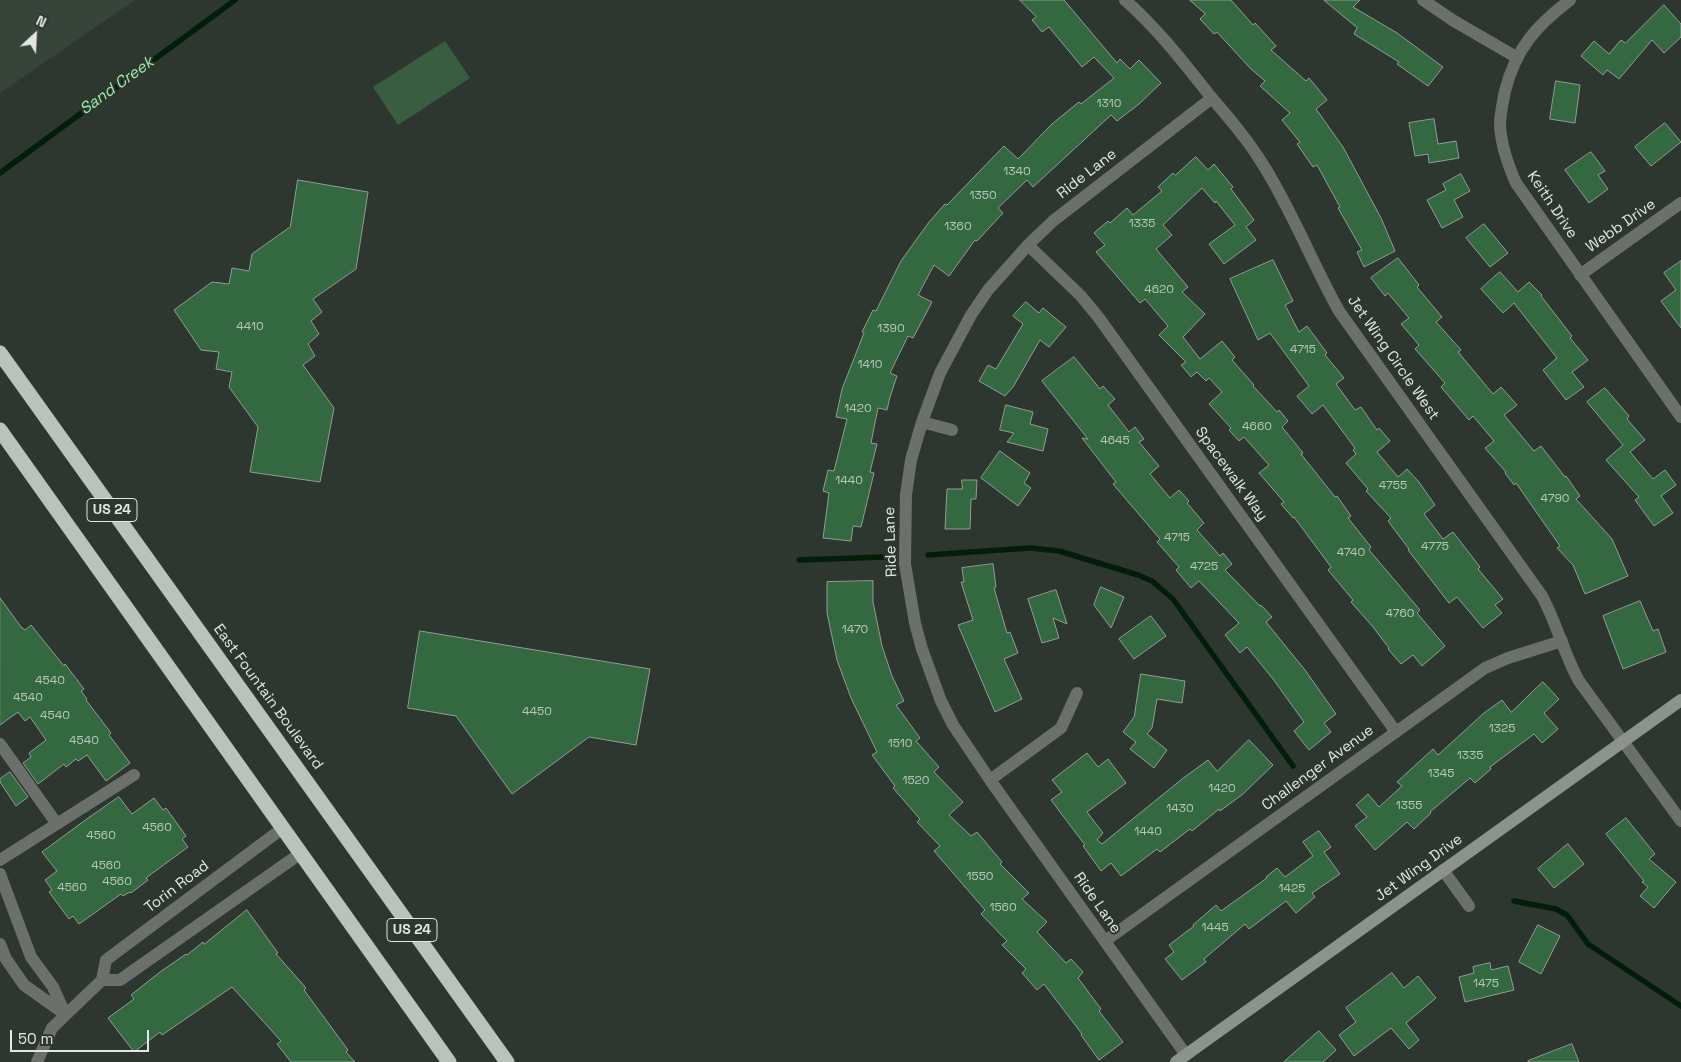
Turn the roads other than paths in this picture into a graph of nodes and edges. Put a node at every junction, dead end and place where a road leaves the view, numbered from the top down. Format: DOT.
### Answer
graph roads {
  1 [pos="1125,0"];
  2 [pos="1423,0"];
  3 [pos="1570,0"];
  4 [pos="1516,57"];
  5 [pos="1212,98"];
  6 [pos="1681,203"];
  7 [pos="1028,245"];
  8 [pos="1580,275"];
  9 [pos="0,353"];
  10 [pos="1681,417"];
  11 [pos="922,422"];
  12 [pos="0,430"];
  13 [pos="952,430"];
  14 [pos="1562,641"];
  15 [pos="1077,694"];
  16 [pos="1681,700"];
  17 [pos="1396,732"];
  18 [pos="1623,742"];
  19 [pos="0,744"];
  20 [pos="134,775"];
  21 [pos="990,780"];
  22 [pos="1681,821"];
  23 [pos="57,824"];
  24 [pos="283,828"];
  25 [pos="301,853"];
  26 [pos="0,860"];
  27 [pos="1443,870"];
  28 [pos="0,874"];
  29 [pos="1469,906"];
  30 [pos="24,940"];
  31 [pos="1105,941"];
  32 [pos="1,947"];
  33 [pos="102,980"];
  34 [pos="65,1014"];
  35 [pos="1181,1058"];
  36 [pos="37,1062"];
  37 [pos="449,1062"];
  38 [pos="507,1062"];
  1 -- 5 [label="street, Jet Wing Circle West"];
  2 -- 4 [label="street"];
  3 -- 4 [label="street, Keith Drive"];
  4 -- 8 [label="street, Keith Drive"];
  5 -- 7 [label="street, Ride Lane"];
  5 -- 14 [label="street, Jet Wing Circle West"];
  6 -- 8 [label="street, Webb Drive"];
  7 -- 11 [label="street, Ride Lane"];
  7 -- 17 [label="street, Spacewalk Way"];
  8 -- 10 [label="street, Keith Drive"];
  9 -- 38 [label="highway, East Fountain Boulevard / US 24"];
  11 -- 13 [label="street"];
  11 -- 21 [label="street, Ride Lane"];
  12 -- 24 [label="highway, US 24"];
  14 -- 17 [label="street, Challenger Avenue"];
  14 -- 18 [label="street, Jet Wing Circle West"];
  15 -- 21 [label="street"];
  16 -- 18 [label="main road, Jet Wing Drive"];
  17 -- 31 [label="street, Challenger Avenue"];
  18 -- 22 [label="street, Jet Wing Circle West"];
  18 -- 27 [label="main road, Jet Wing Drive"];
  19 -- 23 [label="street"];
  20 -- 23 [label="street"];
  21 -- 31 [label="street, Ride Lane"];
  23 -- 26 [label="street"];
  24 -- 25 [label="highway, US 24"];
  24 -- 33 [label="street, Torin Road"];
  25 -- 33 [label="street"];
  25 -- 37 [label="highway, US 24"];
  27 -- 29 [label="street"];
  27 -- 35 [label="main road, Jet Wing Drive"];
  28 -- 30 [label="street"];
  30 -- 32 [label="street"];
  30 -- 34 [label="street"];
  31 -- 35 [label="street, Ride Lane"];
  32 -- 34 [label="street"];
  33 -- 34 [label="street, Torin Road"];
  34 -- 36 [label="street, Torin Road"];
}
